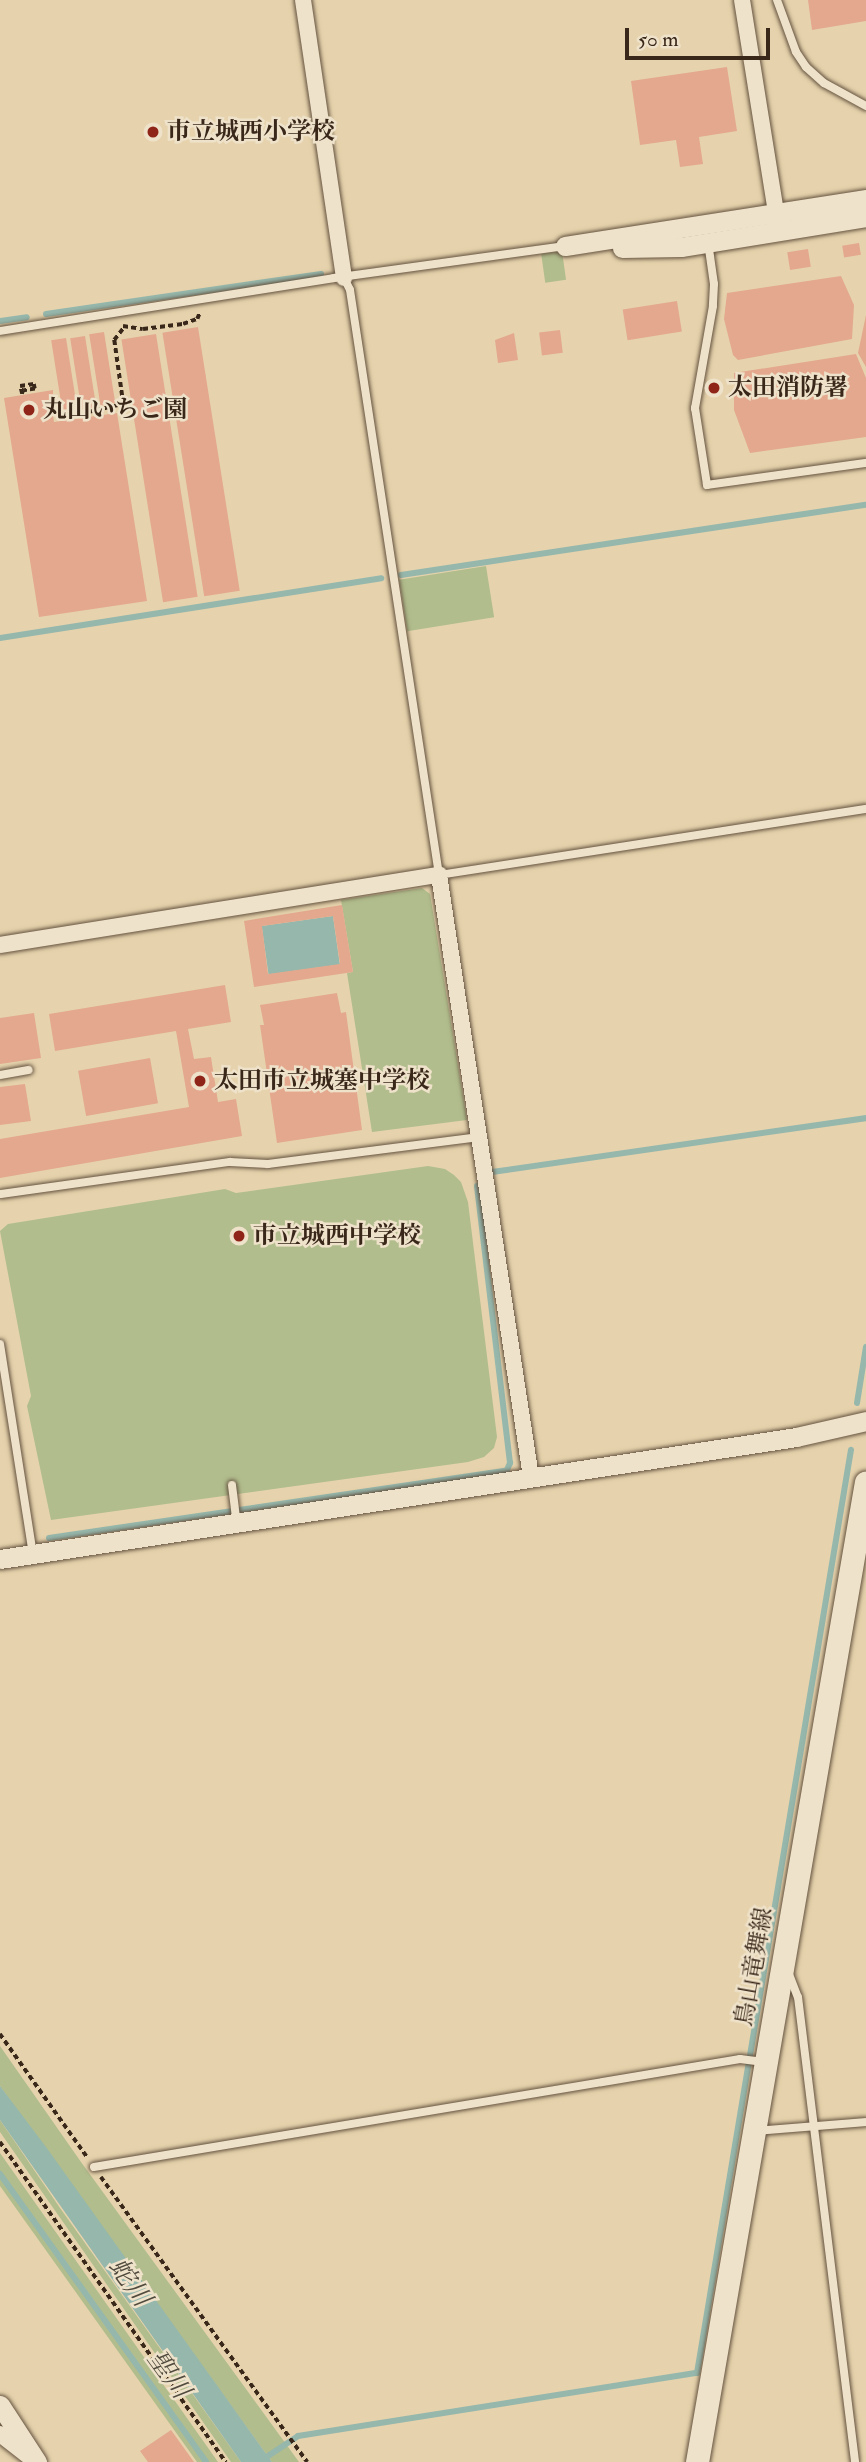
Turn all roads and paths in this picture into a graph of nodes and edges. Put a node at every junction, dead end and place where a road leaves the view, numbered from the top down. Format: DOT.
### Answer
graph roads {
  1 [pos="303,0"];
  2 [pos="742,0"];
  3 [pos="777,0"];
  4 [pos="866,106"];
  5 [pos="866,199"];
  6 [pos="866,217"];
  7 [pos="778,223"];
  8 [pos="706,234"];
  9 [pos="565,246"];
  10 [pos="344,278"];
  11 [pos="199,300"];
  12 [pos="118,312"];
  13 [pos="124,327"];
  14 [pos="0,331"];
  15 [pos="88,412"];
  16 [pos="866,463"];
  17 [pos="866,809"];
  18 [pos="439,875"];
  19 [pos="0,945"];
  20 [pos="29,1070"];
  21 [pos="0,1075"];
  22 [pos="479,1137"];
  23 [pos="1,1194"];
  24 [pos="0,1344"];
  25 [pos="866,1421"];
  26 [pos="531,1477"];
  27 [pos="866,1482"];
  28 [pos="232,1485"];
  29 [pos="237,1519"];
  30 [pos="33,1554"];
  31 [pos="0,1559"];
  32 [pos="782,1960"];
  33 [pos="0,2034"];
  34 [pos="764,2062"];
  35 [pos="866,2122"];
  36 [pos="815,2127"];
  37 [pos="752,2131"];
  38 [pos="0,2142"];
  39 [pos="94,2167"];
  40 [pos="0,2405"];
  41 [pos="0,2434"];
  42 [pos="36,2462"];
  43 [pos="226,2462"];
  44 [pos="307,2462"];
  45 [pos="697,2462"];
  46 [pos="855,2462"];
  1 -- 10 [label="street"];
  2 -- 7 [label="street"];
  3 -- 4 [label="lane"];
  5 -- 7 [label="street"];
  6 -- 7 [label="street"];
  7 -- 8 [label="street"];
  8 -- 9 [label="street"];
  8 -- 16 [label="lane"];
  9 -- 10 [label="lane"];
  10 -- 11 [label="lane"];
  10 -- 18 [label="lane"];
  11 -- 12 [label="lane"];
  11 -- 13 [label="path"];
  12 -- 13 [label="path"];
  12 -- 14 [label="lane"];
  13 -- 15 [label="path"];
  17 -- 18 [label="lane"];
  18 -- 19 [label="street"];
  18 -- 22 [label="street"];
  20 -- 21 [label="lane"];
  22 -- 23 [label="lane"];
  22 -- 26 [label="street"];
  24 -- 30 [label="lane"];
  25 -- 26 [label="street"];
  26 -- 29 [label="street"];
  27 -- 32 [label="main road, 鳥山竜舞線"];
  28 -- 29 [label="lane"];
  29 -- 30 [label="street"];
  30 -- 31 [label="street"];
  32 -- 34 [label="main road, 鳥山竜舞線"];
  32 -- 36 [label="lane"];
  33 -- 39 [label="path"];
  34 -- 37 [label="main road, 鳥山竜舞線"];
  34 -- 39 [label="lane"];
  35 -- 36 [label="lane"];
  36 -- 37 [label="lane"];
  36 -- 46 [label="lane"];
  37 -- 45 [label="main road, 鳥山竜舞線"];
  38 -- 43 [label="path"];
  39 -- 44 [label="path"];
  40 -- 42 [label="street"];
  41 -- 42 [label="street"];
}
